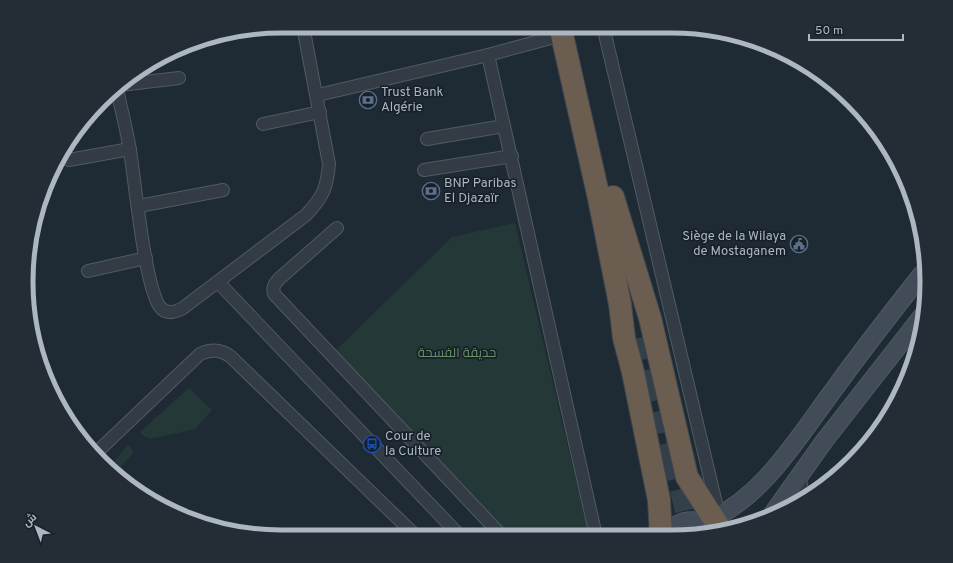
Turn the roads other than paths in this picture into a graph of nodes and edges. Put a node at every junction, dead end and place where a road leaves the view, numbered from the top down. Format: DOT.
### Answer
graph roads {
  1 [pos="305,33"];
  2 [pos="553,33"];
  3 [pos="566,33"];
  4 [pos="605,33"];
  5 [pos="488,55"];
  6 [pos="179,78"];
  7 [pos="129,85"];
  8 [pos="118,95"];
  9 [pos="318,95"];
  10 [pos="320,112"];
  11 [pos="263,124"];
  12 [pos="504,126"];
  13 [pos="427,139"];
  14 [pos="130,150"];
  15 [pos="512,156"];
  16 [pos="69,160"];
  17 [pos="424,170"];
  18 [pos="223,190"];
  19 [pos="606,200"];
  20 [pos="139,206"];
  21 [pos="337,228"];
  22 [pos="146,258"];
  23 [pos="88,271"];
  24 [pos="920,277"];
  25 [pos="218,282"];
  26 [pos="916,323"];
  27 [pos="640,338"];
  28 [pos="99,450"];
  29 [pos="799,475"];
  30 [pos="803,493"];
  31 [pos="778,505"];
  32 [pos="716,524"];
  33 [pos="410,530"];
  34 [pos="454,530"];
  35 [pos="496,530"];
  36 [pos="595,530"];
  37 [pos="661,530"];
  38 [pos="670,530"];
  1 -- 9 [label="street"];
  2 -- 5 [label="street"];
  3 -- 19 [label="highway"];
  4 -- 32 [label="street"];
  5 -- 9 [label="street"];
  5 -- 12 [label="street"];
  6 -- 7 [label="street"];
  8 -- 14 [label="street"];
  9 -- 10 [label="street"];
  10 -- 11 [label="street"];
  10 -- 25 [label="street"];
  12 -- 13 [label="street"];
  12 -- 15 [label="street"];
  14 -- 16 [label="street"];
  14 -- 20 [label="street"];
  15 -- 17 [label="street"];
  15 -- 36 [label="street"];
  18 -- 20 [label="street"];
  19 -- 27 [label="highway"];
  19 -- 32 [label="highway"];
  19 -- 37 [label="highway"];
  20 -- 22 [label="street"];
  21 -- 35 [label="street"];
  22 -- 23 [label="street"];
  22 -- 25 [label="street"];
  24 -- 32 [label="main road"];
  25 -- 34 [label="street"];
  26 -- 29 [label="main road"];
  28 -- 33 [label="street"];
  29 -- 30 [label="street"];
  29 -- 31 [label="main road"];
  32 -- 38 [label="main road"];
}
